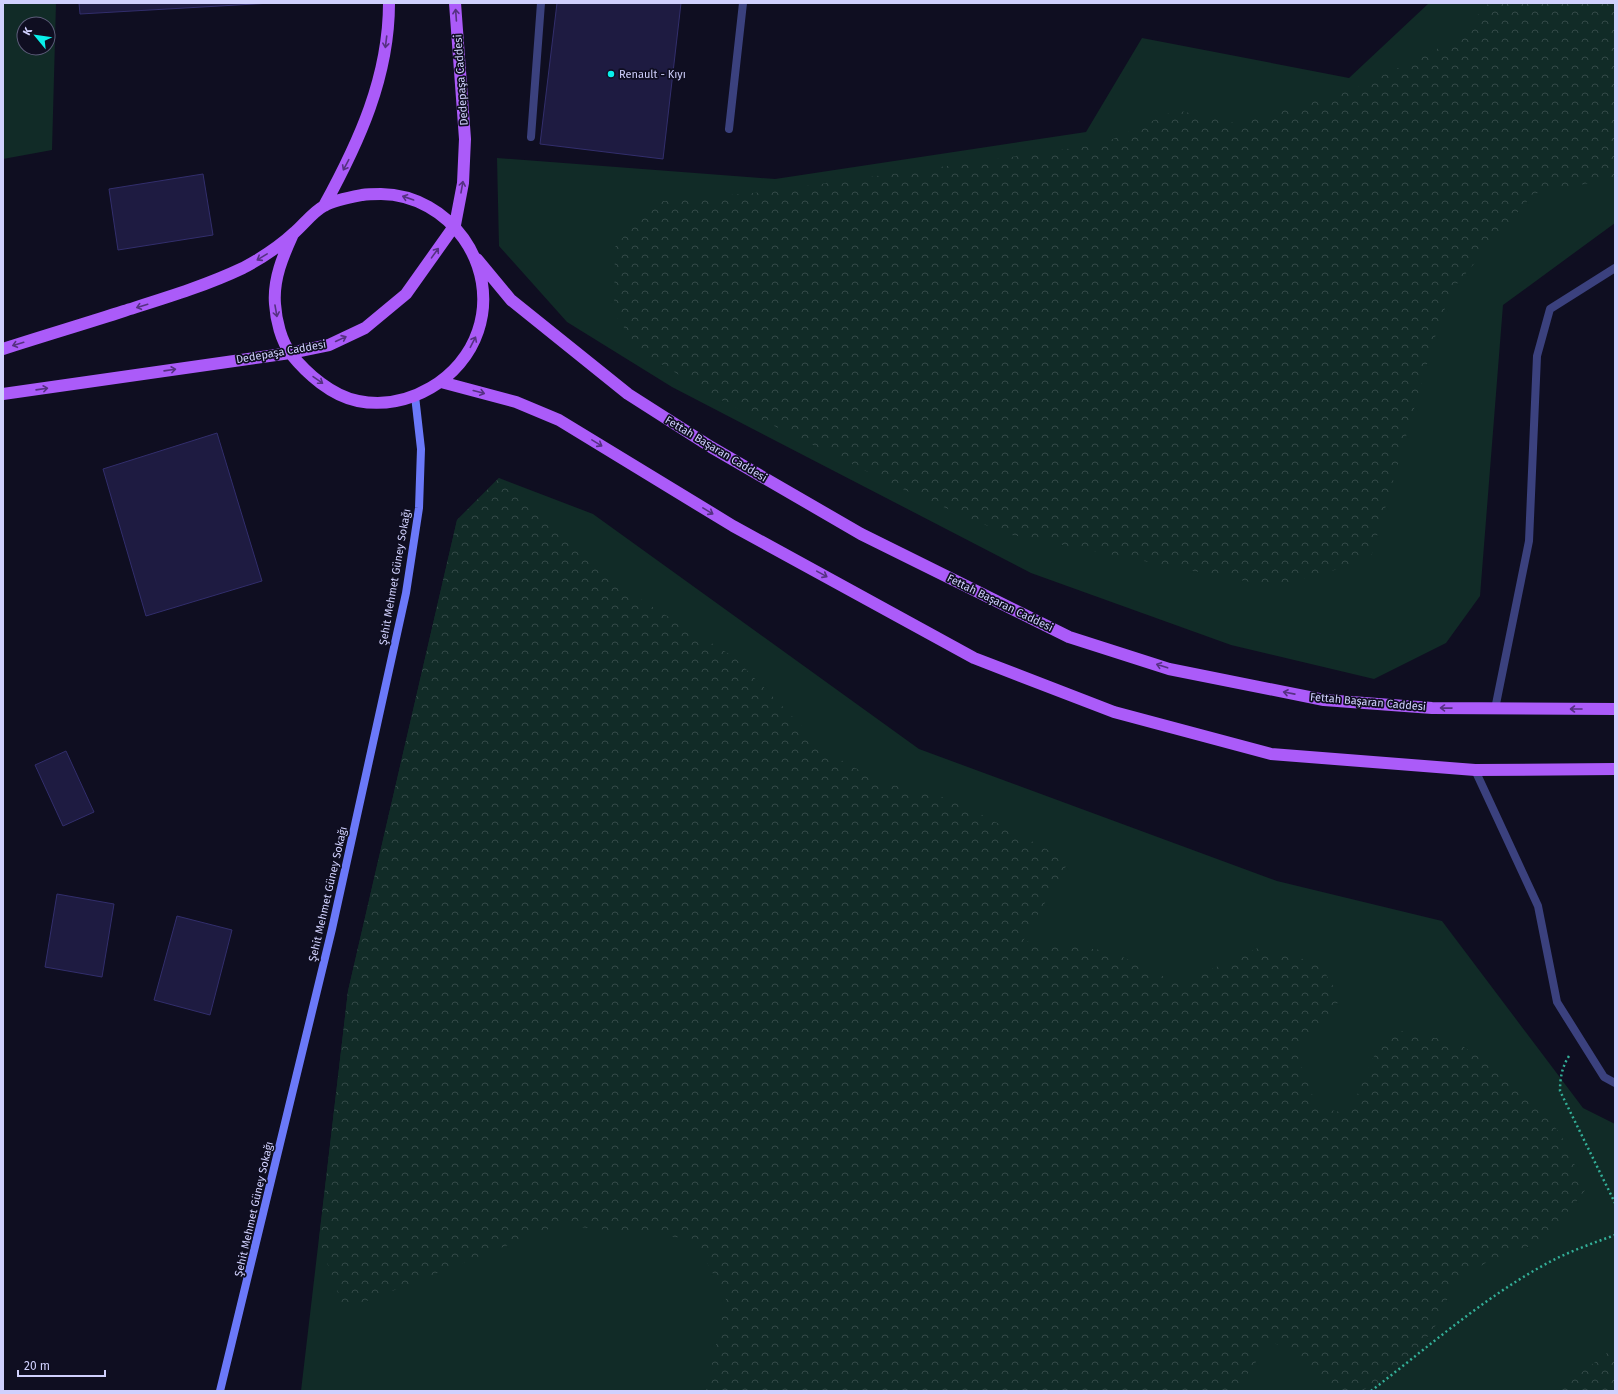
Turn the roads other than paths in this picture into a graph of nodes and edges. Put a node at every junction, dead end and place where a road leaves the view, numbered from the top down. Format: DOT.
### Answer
graph roads {
  1 [pos="389,3"];
  2 [pos="455,3"];
  3 [pos="541,3"];
  4 [pos="743,3"];
  5 [pos="729,128"];
  6 [pos="531,137"];
  7 [pos="324,206"];
  8 [pos="455,225"];
  9 [pos="293,234"];
  10 [pos="476,259"];
  11 [pos="1615,268"];
  12 [pos="3,349"];
  13 [pos="290,353"];
  14 [pos="441,382"];
  15 [pos="3,394"];
  16 [pos="415,396"];
  17 [pos="1495,709"];
  18 [pos="1615,709"];
  19 [pos="1615,769"];
  20 [pos="1475,770"];
  21 [pos="1615,1083"];
  22 [pos="220,1391"];
  1 -- 7 [label="main road, one-way"];
  8 -- 2 [label="main road, Dedepaşa Caddesi, one-way"];
  3 -- 6 [label="street"];
  4 -- 5 [label="street"];
  8 -- 7 [label="main road, one-way"];
  7 -- 9 [label="main road"];
  8 -- 10 [label="main road"];
  13 -- 8 [label="main road, Dedepaşa Caddesi, one-way"];
  9 -- 12 [label="main road, one-way"];
  9 -- 13 [label="main road, one-way"];
  14 -- 10 [label="main road, one-way"];
  17 -- 10 [label="main road, Fettah Başaran Caddesi, one-way"];
  11 -- 17 [label="street"];
  15 -- 13 [label="main road, Dedepaşa Caddesi, one-way"];
  13 -- 16 [label="main road, one-way"];
  14 -- 16 [label="main road"];
  14 -- 20 [label="main road, one-way"];
  16 -- 22 [label="street, Şehit Mehmet Güney Sokağı"];
  18 -- 17 [label="main road, Fettah Başaran Caddesi, one-way"];
  19 -- 20 [label="main road"];
  20 -- 21 [label="street"];
}
